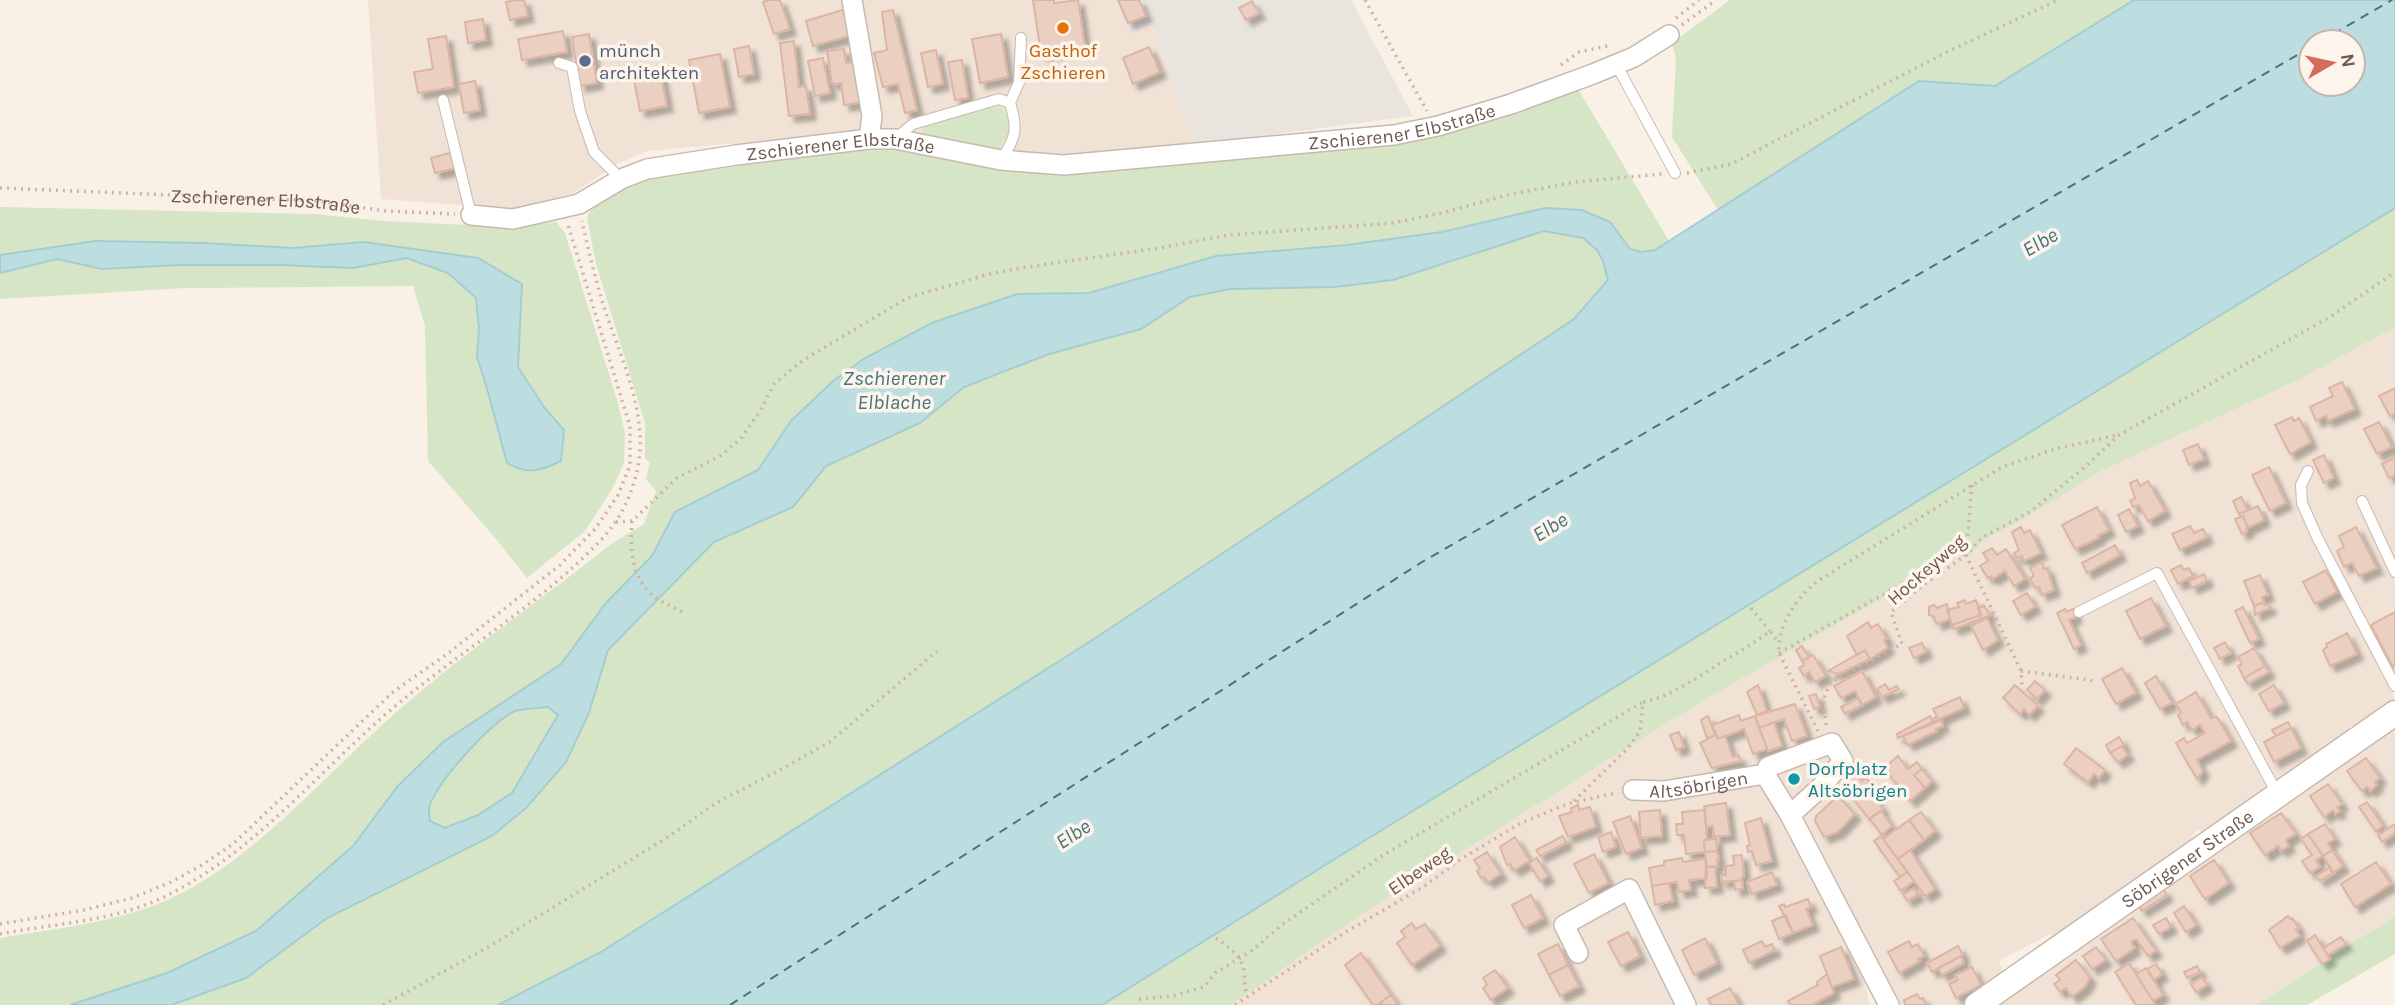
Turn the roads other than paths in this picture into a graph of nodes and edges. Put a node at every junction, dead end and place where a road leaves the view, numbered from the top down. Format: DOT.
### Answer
graph roads {
  1 [pos="852,0"];
  2 [pos="1670,35"];
  3 [pos="1021,38"];
  4 [pos="559,63"];
  5 [pos="1616,65"];
  6 [pos="443,100"];
  7 [pos="1010,103"];
  8 [pos="869,139"];
  9 [pos="895,139"];
  10 [pos="1001,160"];
  11 [pos="1675,173"];
  12 [pos="621,179"];
  13 [pos="471,215"];
  14 [pos="2308,471"];
  15 [pos="2362,501"];
  16 [pos="2395,572"];
  17 [pos="2079,612"];
  18 [pos="2395,686"];
  19 [pos="2395,713"];
  20 [pos="1765,774"];
  21 [pos="1633,790"];
  22 [pos="2278,794"];
  23 [pos="1790,815"];
  24 [pos="1578,953"];
  25 [pos="1686,1005"];
  26 [pos="1889,1005"];
  27 [pos="1978,1005"];
  1 -- 8 [label="street"];
  2 -- 5 [label="street, Zschierener Elbstraße"];
  3 -- 7 [label="lane"];
  4 -- 12 [label="lane"];
  5 -- 10 [label="street, Zschierener Elbstraße"];
  5 -- 11 [label="lane"];
  6 -- 13 [label="lane"];
  7 -- 9 [label="lane"];
  7 -- 10 [label="lane"];
  8 -- 9 [label="street, Zschierener Elbstraße"];
  8 -- 12 [label="street, Zschierener Elbstraße"];
  9 -- 10 [label="street, Zschierener Elbstraße"];
  12 -- 13 [label="street, Zschierener Elbstraße"];
  14 -- 18 [label="lane"];
  15 -- 16 [label="lane"];
  17 -- 22 [label="lane"];
  19 -- 22 [label="street, Söbrigener Straße"];
  20 -- 21 [label="street, Altsöbrigen"];
  20 -- 23 [label="street, Altsöbrigen"];
  20 -- 23 [label="street, Altsöbrigen"];
  22 -- 27 [label="street, Söbrigener Straße"];
  23 -- 26 [label="street, Altsöbrigen"];
  24 -- 25 [label="street"];
}
